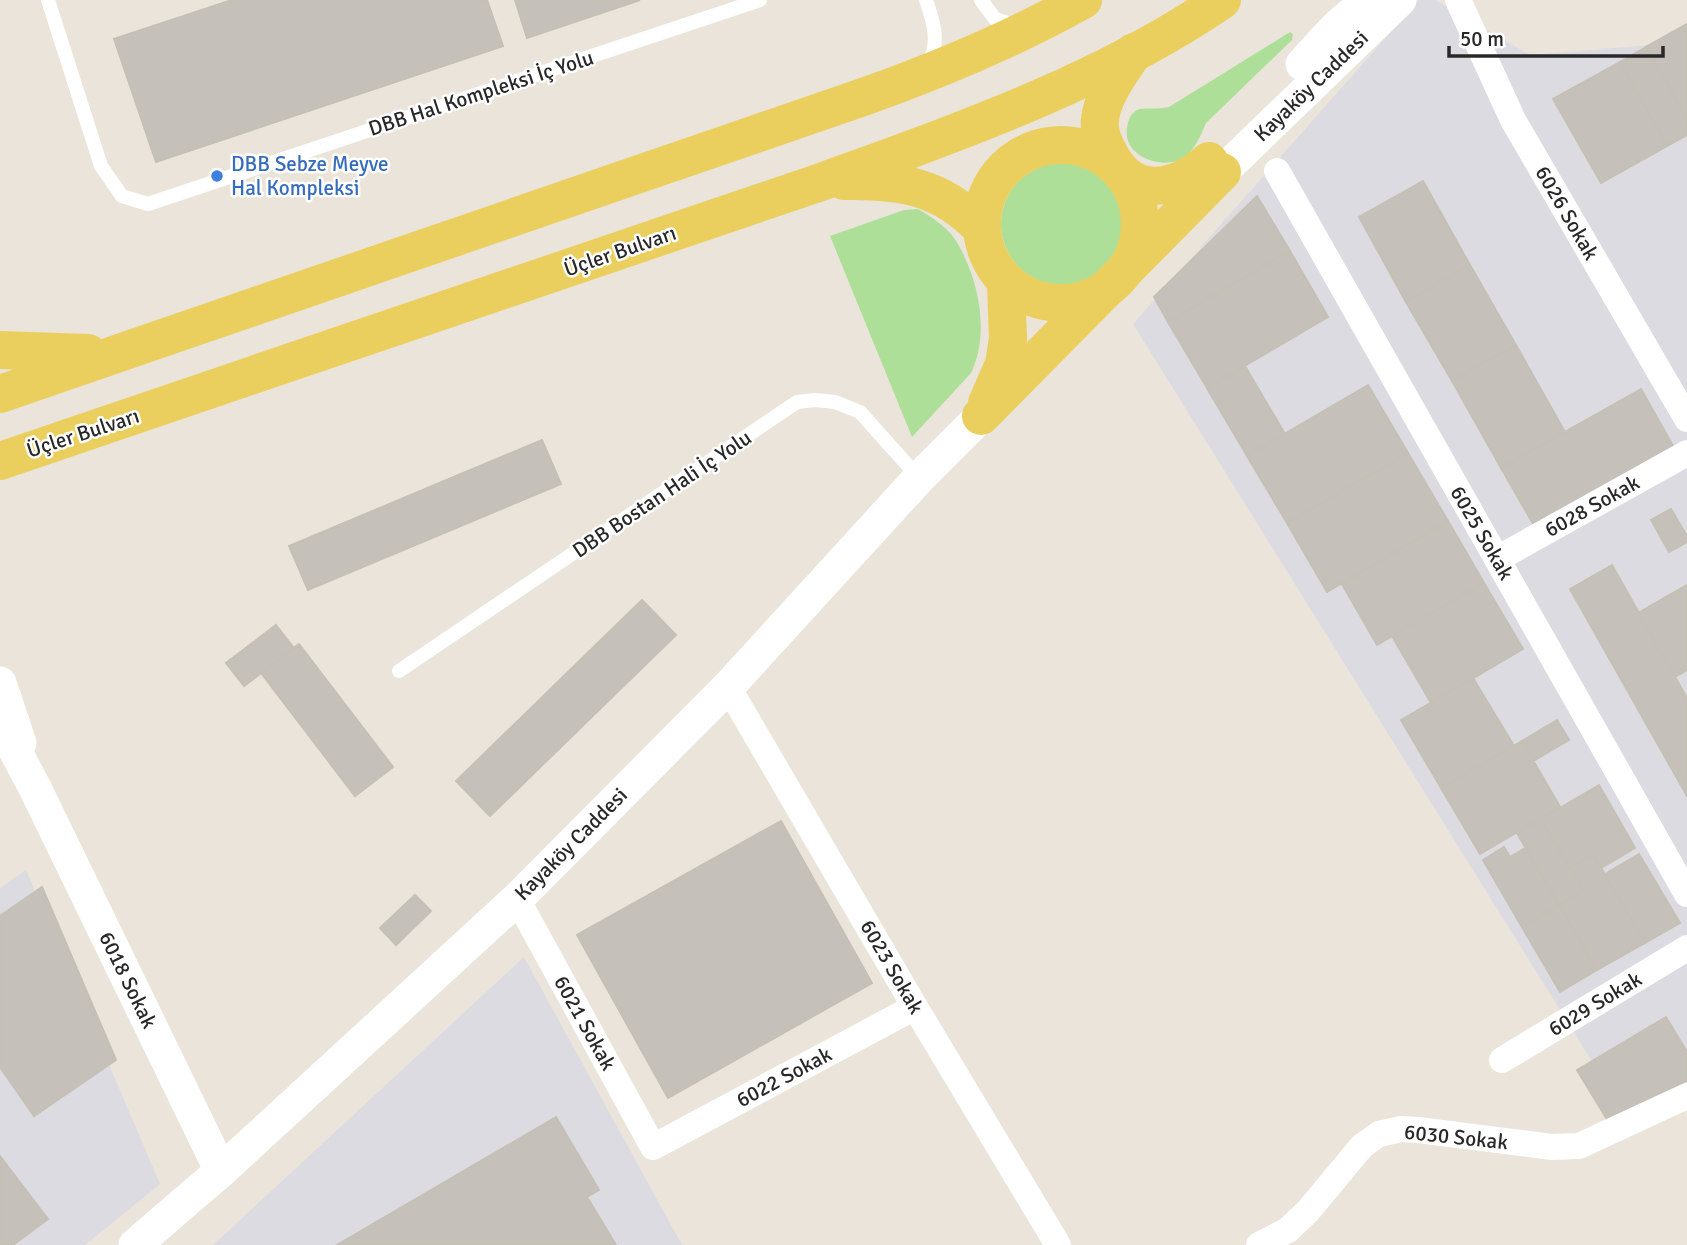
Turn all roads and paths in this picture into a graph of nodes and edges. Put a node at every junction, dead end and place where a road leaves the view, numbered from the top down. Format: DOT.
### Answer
graph roads {
  1 [pos="48,0"];
  2 [pos="760,0"];
  3 [pos="926,0"];
  4 [pos="981,0"];
  5 [pos="1083,0"];
  6 [pos="1222,0"];
  7 [pos="1376,0"];
  8 [pos="1400,0"];
  9 [pos="1458,0"];
  10 [pos="1030,26"];
  11 [pos="1134,52"];
  12 [pos="918,77"];
  13 [pos="1215,166"];
  14 [pos="1277,172"];
  15 [pos="1124,173"];
  16 [pos="821,182"];
  17 [pos="981,228"];
  18 [pos="1006,283"];
  19 [pos="1113,284"];
  20 [pos="156,341"];
  21 [pos="0,350"];
  22 [pos="0,394"];
  23 [pos="981,416"];
  24 [pos="1687,419"];
  25 [pos="1687,453"];
  26 [pos="0,461"];
  27 [pos="919,478"];
  28 [pos="1497,559"];
  29 [pos="399,671"];
  30 [pos="0,683"];
  31 [pos="727,687"];
  32 [pos="0,722"];
  33 [pos="36,788"];
  34 [pos="1687,894"];
  35 [pos="517,899"];
  36 [pos="1687,948"];
  37 [pos="915,1007"];
  38 [pos="1503,1060"];
  39 [pos="1687,1096"];
  40 [pos="653,1147"];
  41 [pos="221,1171"];
  42 [pos="135,1245"];
  43 [pos="1058,1245"];
  44 [pos="1259,1245"];
  1 -- 2 [label="lane, DBB Hal Kompleksi İç Yolu"];
  3 -- 12 [label="lane"];
  4 -- 10 [label="lane"];
  5 -- 10 [label="main road"];
  6 -- 11 [label="main road, Üçler Bulvarı"];
  7 -- 13 [label="street, Kayaköy Caddesi"];
  8 -- 13 [label="street, Kayaköy Caddesi"];
  9 -- 24 [label="street, 6026 Sokak"];
  10 -- 12 [label="main road"];
  11 -- 15 [label="main road"];
  11 -- 16 [label="main road, Üçler Bulvarı"];
  12 -- 20 [label="main road"];
  13 -- 15 [label="main road"];
  13 -- 19 [label="main road"];
  14 -- 28 [label="street, 6025 Sokak"];
  15 -- 17 [label="main road"];
  15 -- 19 [label="main road"];
  16 -- 17 [label="main road"];
  16 -- 26 [label="main road, Üçler Bulvarı"];
  17 -- 18 [label="main road"];
  18 -- 19 [label="main road"];
  18 -- 23 [label="main road"];
  19 -- 23 [label="main road"];
  20 -- 21 [label="main road"];
  20 -- 22 [label="main road"];
  23 -- 27 [label="street, Kayaköy Caddesi"];
  25 -- 28 [label="street, 6028 Sokak"];
  27 -- 29 [label="lane, DBB Bostan Hali İç Yolu"];
  27 -- 31 [label="street, Kayaköy Caddesi"];
  28 -- 34 [label="street, 6025 Sokak"];
  30 -- 33 [label="street, 6018 Sokak"];
  31 -- 35 [label="street, Kayaköy Caddesi"];
  31 -- 37 [label="street, 6023 Sokak"];
  32 -- 33 [label="street, 6018 Sokak"];
  33 -- 41 [label="street, 6018 Sokak"];
  35 -- 40 [label="street, 6021 Sokak"];
  35 -- 41 [label="street, Kayaköy Caddesi"];
  36 -- 38 [label="street, 6029 Sokak"];
  37 -- 40 [label="street, 6022 Sokak"];
  37 -- 43 [label="street, 6023 Sokak"];
  39 -- 44 [label="street, 6030 Sokak"];
  41 -- 42 [label="street, Kayaköy Caddesi"];
}
